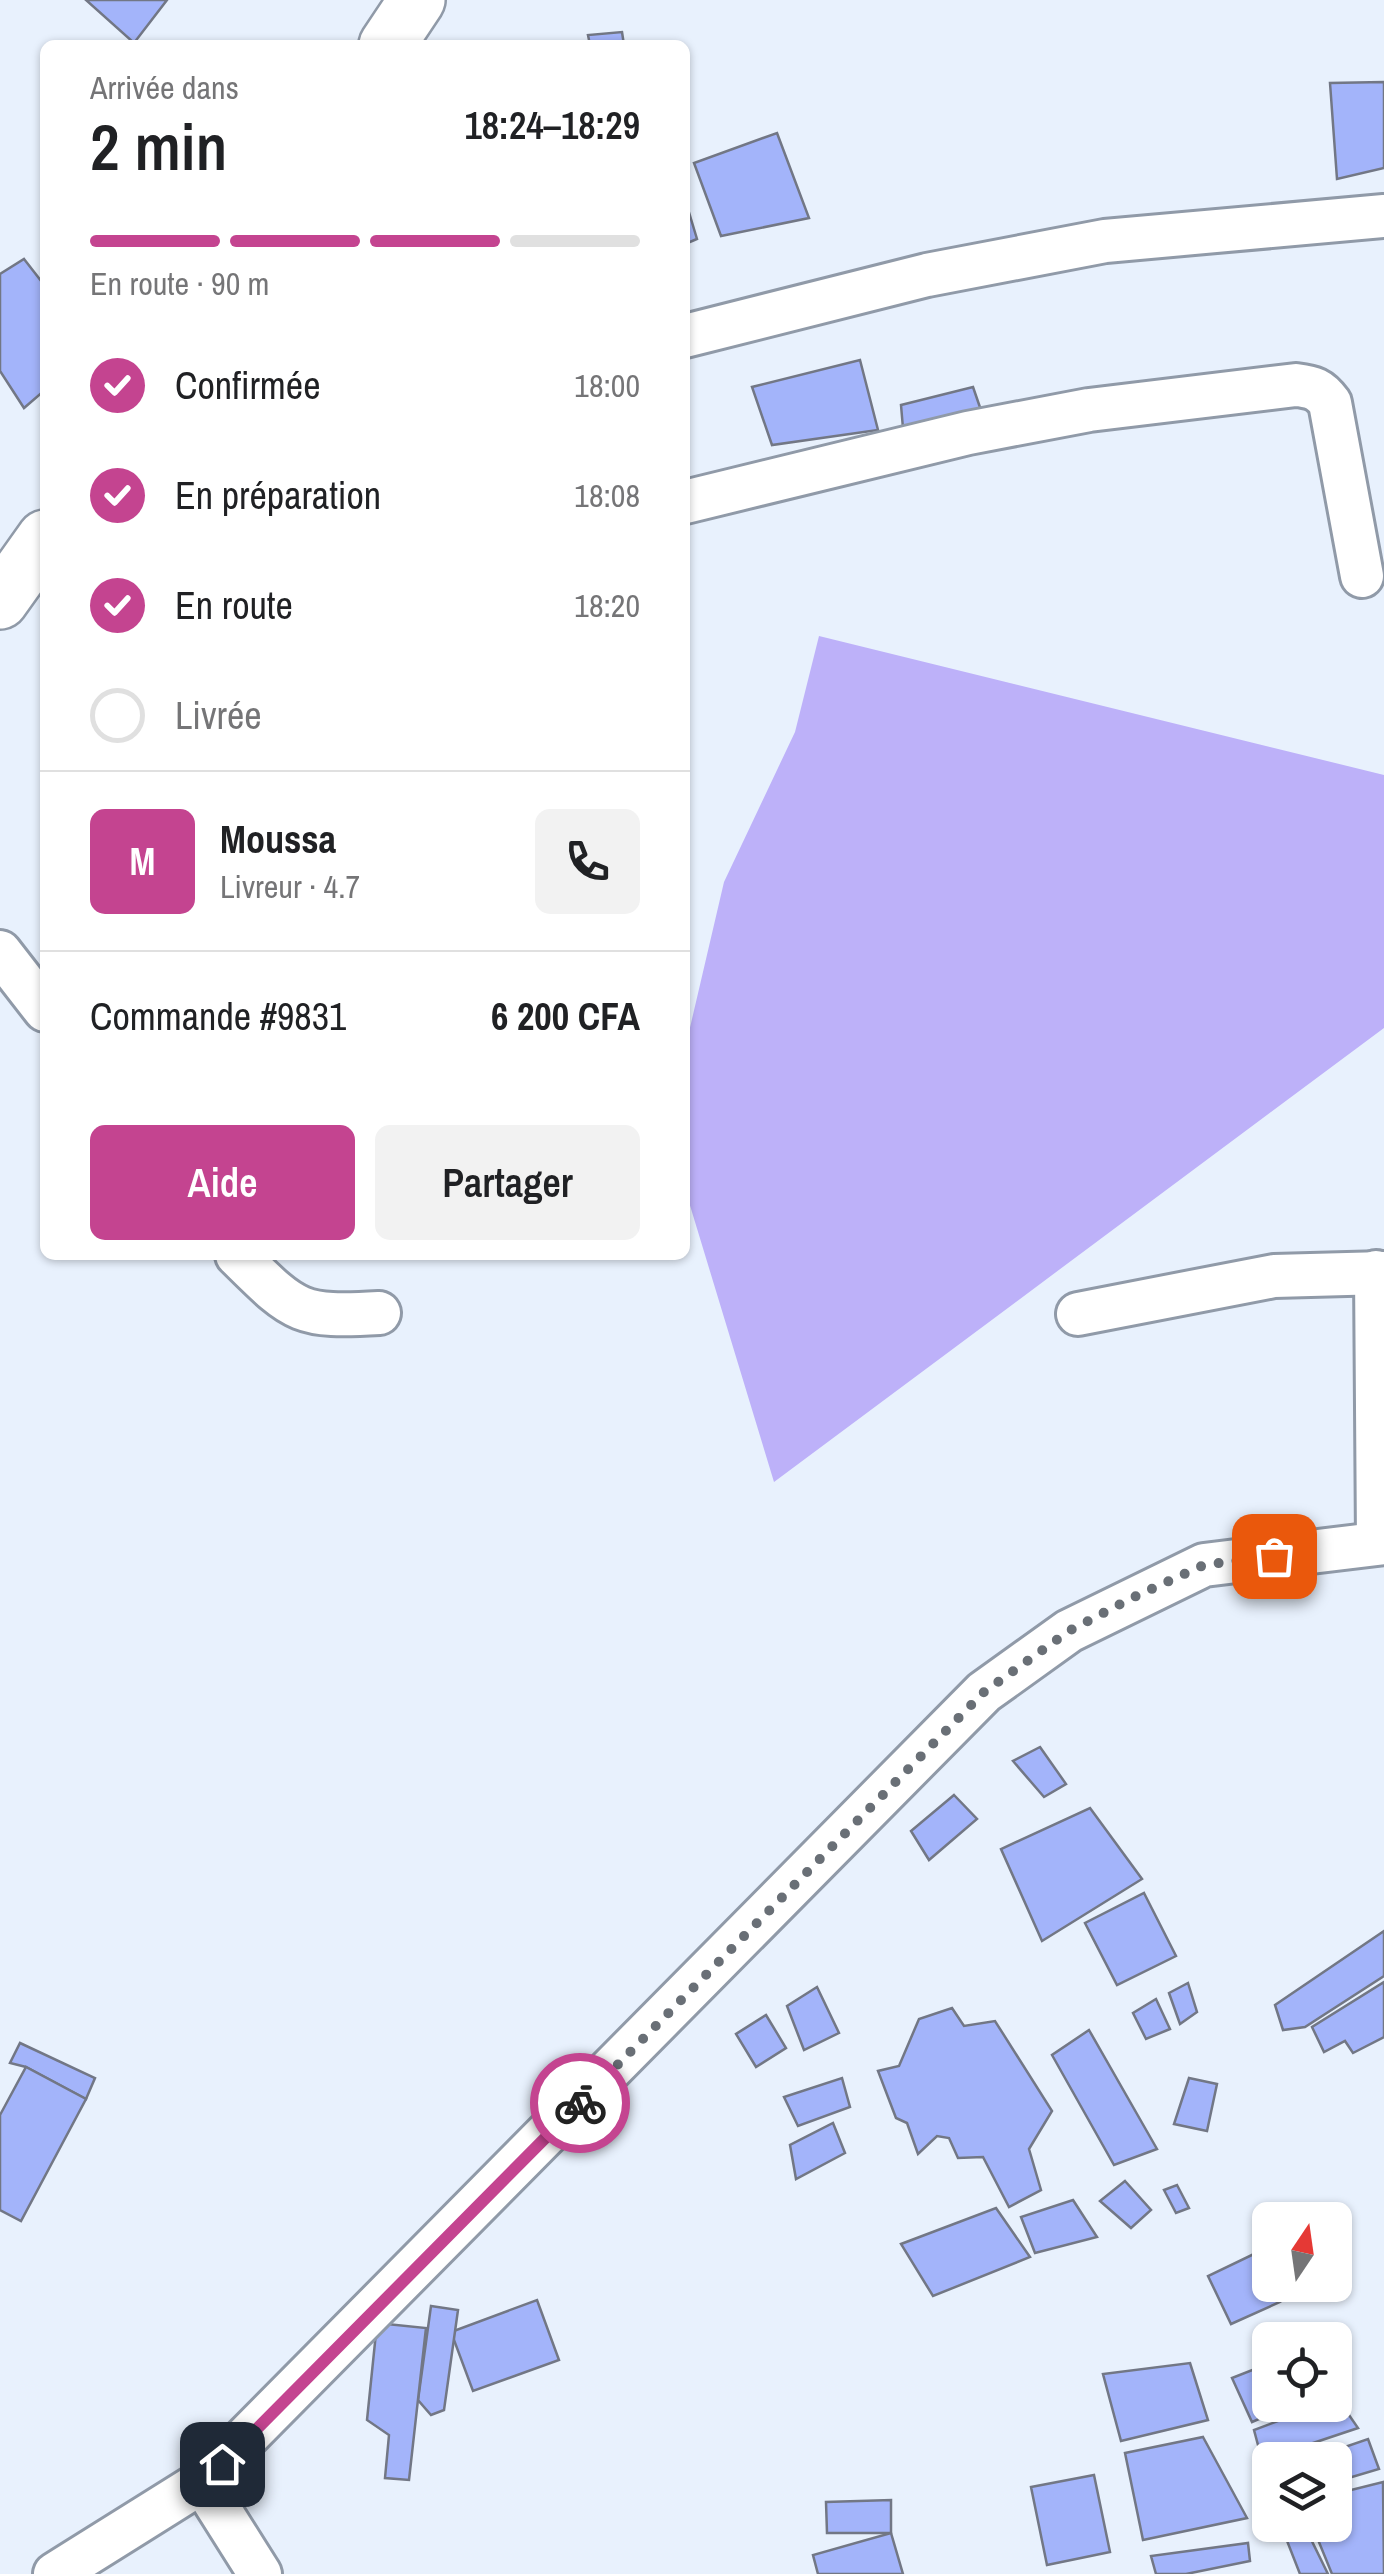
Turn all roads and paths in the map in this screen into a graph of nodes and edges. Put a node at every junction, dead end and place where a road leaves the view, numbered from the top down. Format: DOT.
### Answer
graph roads {
  1 [pos="1384,216"];
  2 [pos="690,335"];
  3 [pos="690,501"];
  4 [pos="40,545"];
  5 [pos="1362,576"];
  6 [pos="0,602"];
  7 [pos="0,952"];
  8 [pos="40,1004"];
  9 [pos="242,1260"];
  10 [pos="1380,1272"];
  11 [pos="379,1313"];
  12 [pos="1078,1314"];
  13 [pos="1381,1543"];
  14 [pos="202,2482"];
  15 [pos="55,2574"];
  16 [pos="260,2574"];
  1 -- 2 [label="street"];
  3 -- 5 [label="street"];
  4 -- 6 [label="street"];
  7 -- 8 [label="street"];
  9 -- 11 [label="street"];
  10 -- 12 [label="street"];
  10 -- 13 [label="street"];
  13 -- 14 [label="street"];
  14 -- 15 [label="street"];
  14 -- 16 [label="street"];
}
